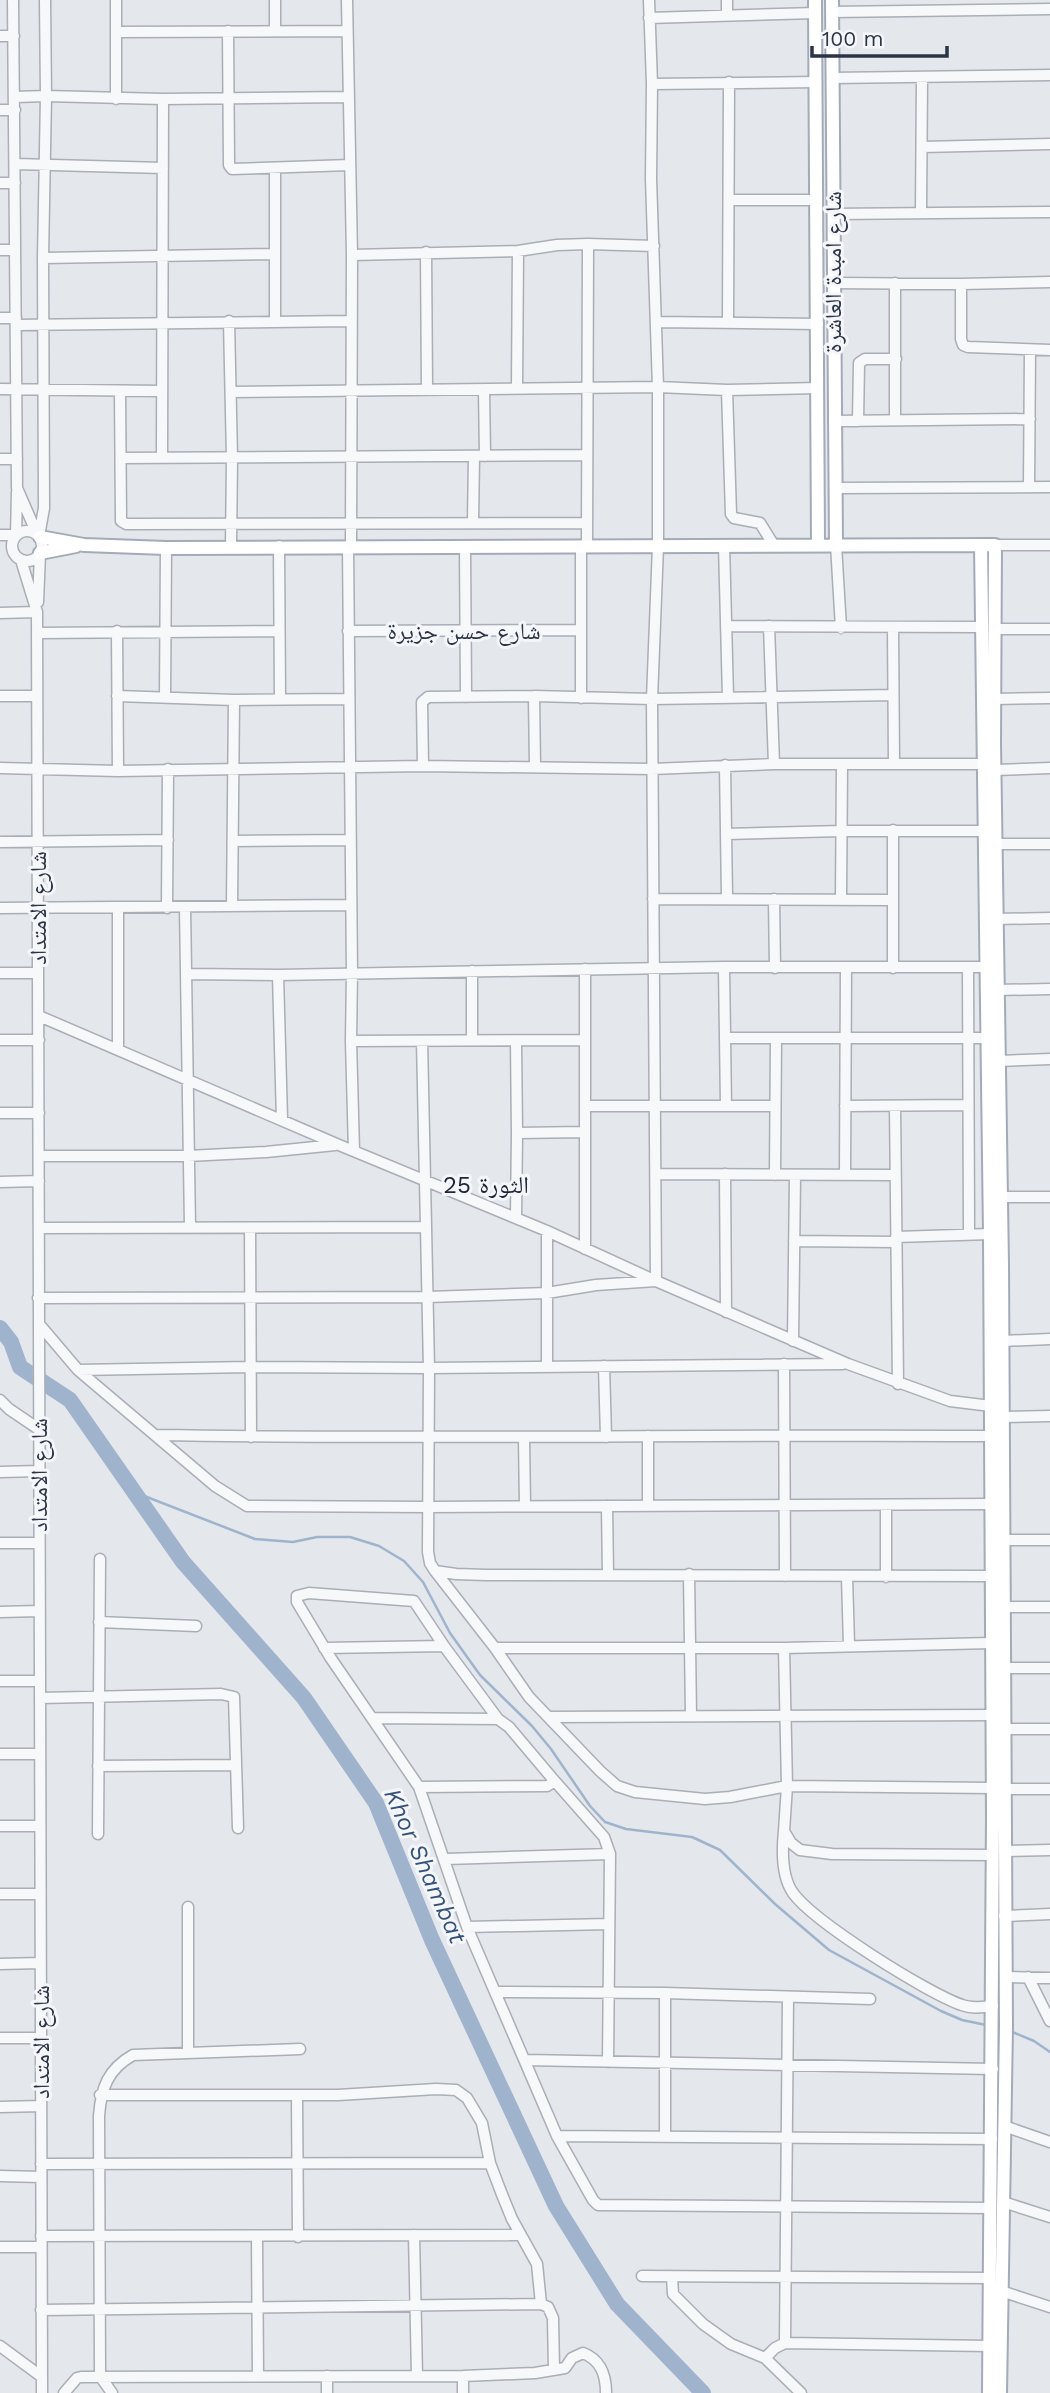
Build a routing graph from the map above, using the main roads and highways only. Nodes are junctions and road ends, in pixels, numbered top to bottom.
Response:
1 (815, 6) edge
2 (832, 6) edge
3 (818, 515) junction
4 (835, 516) junction
5 (38, 536) road end
6 (83, 545) junction
7 (818, 545) junction
8 (836, 545) junction
9 (40, 554) road end
10 (989, 628) junction
11 (989, 767) junction
12 (998, 1788) junction
13 (998, 1853) junction
14 (1000, 2024) junction
15 (999, 2040) junction
16 (989, 2393) edge
17 (1000, 2393) edge

1 - 3 main road, شارع امبدة العاشرة
2 - 4 main road, شارع امبدة العاشرة
3 - 4 main road
3 - 7 main road, شارع امبدة العاشرة
4 - 8 main road, شارع امبدة العاشرة
5 - 6 main road
6 - 7 main road
6 - 9 main road
7 - 8 main road
8 - 10 main road
10 - 11 main road
10 - 11 main road
11 - 12 main road
11 - 12 main road
12 - 13 main road
13 - 14 main road
13 - 14 main road
14 - 15 main road
15 - 16 main road
15 - 17 main road

